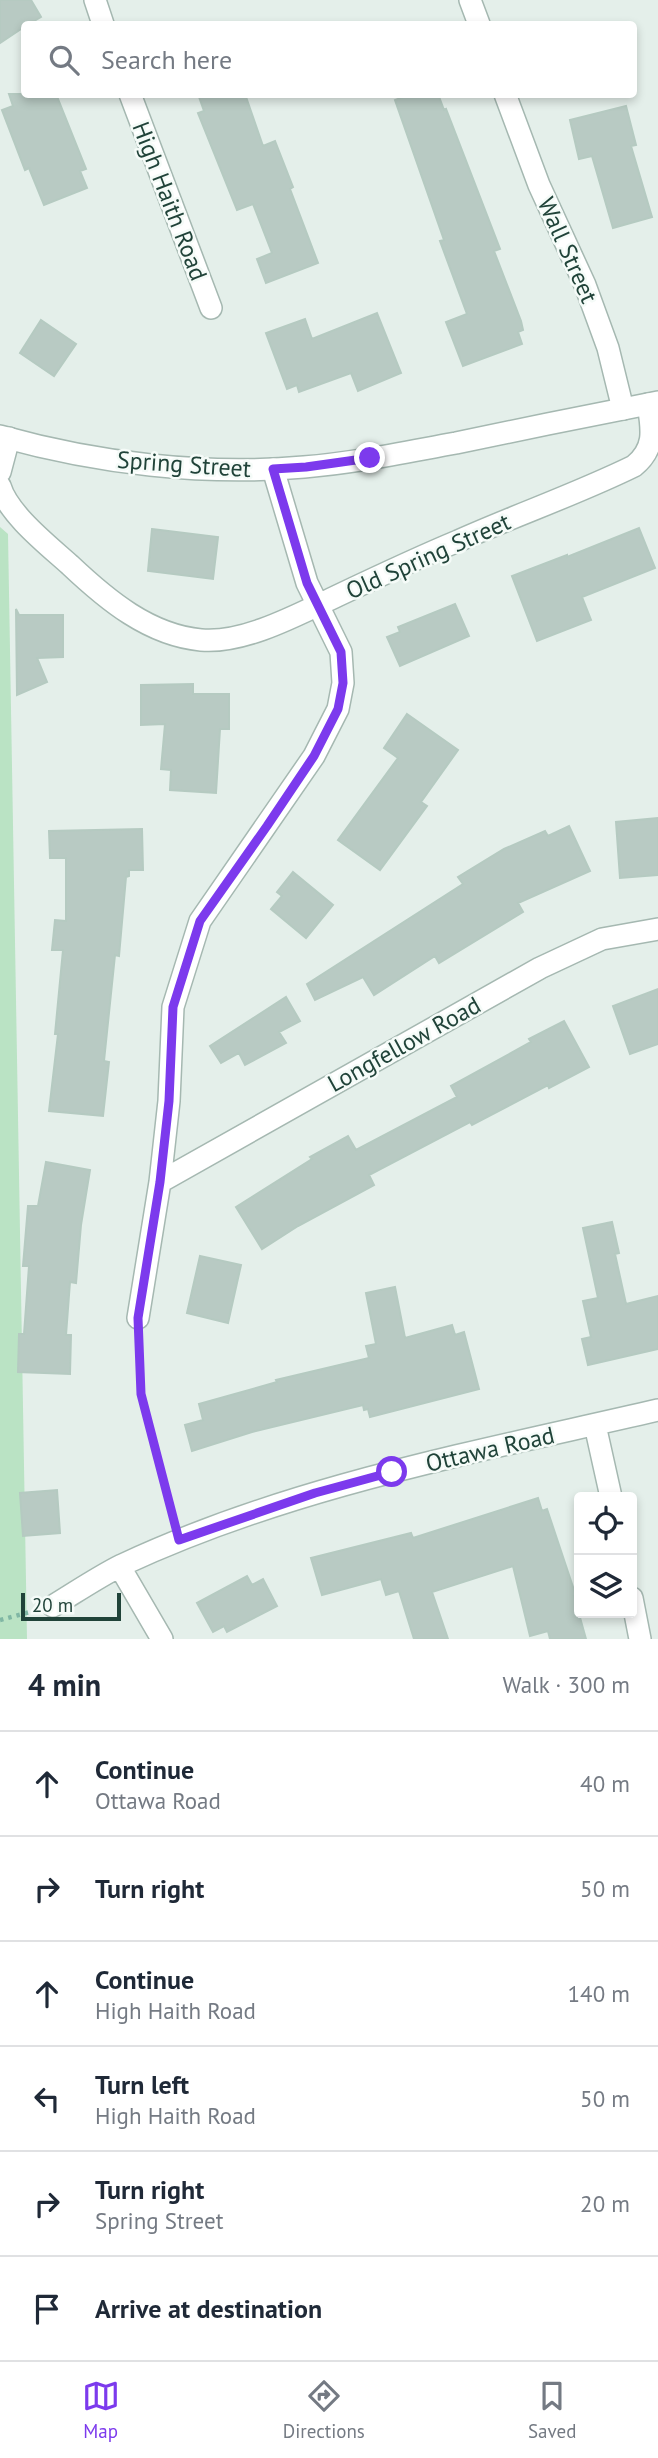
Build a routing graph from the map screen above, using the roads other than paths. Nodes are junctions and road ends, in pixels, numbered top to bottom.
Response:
1 (95, 0) edge
2 (470, 0) edge
3 (102, 21) edge
4 (478, 21) edge
5 (132, 98) edge
6 (506, 98) edge
7 (211, 308) dead end
8 (653, 403) edge
9 (623, 409) junction
10 (5, 437) edge
11 (273, 469) junction
12 (0, 472) edge
13 (0, 486) edge
14 (317, 605) junction
15 (658, 929) edge
16 (160, 1182) junction
17 (138, 1318) road end
18 (658, 1410) edge
19 (595, 1425) junction
20 (610, 1492) edge
21 (120, 1567) junction
22 (53, 1606) dead end
23 (636, 1618) edge
24 (162, 1639) edge
25 (640, 1639) edge

1 - 3 street
2 - 4 street
5 - 7 street, High Haith Road
6 - 9 street, Wall Street
8 - 9 street, Spring Street
8 - 14 street, Old Spring Street
9 - 11 street, Spring Street
10 - 11 street, Spring Street
10 - 12 street
11 - 14 street
13 - 14 street, Old Spring Street
14 - 16 street
15 - 16 street, Longfellow Road
16 - 17 street
18 - 19 street, Ottawa Road
19 - 20 street
19 - 21 street, Ottawa Road
21 - 22 street, Ottawa Road
21 - 24 street
23 - 25 street

